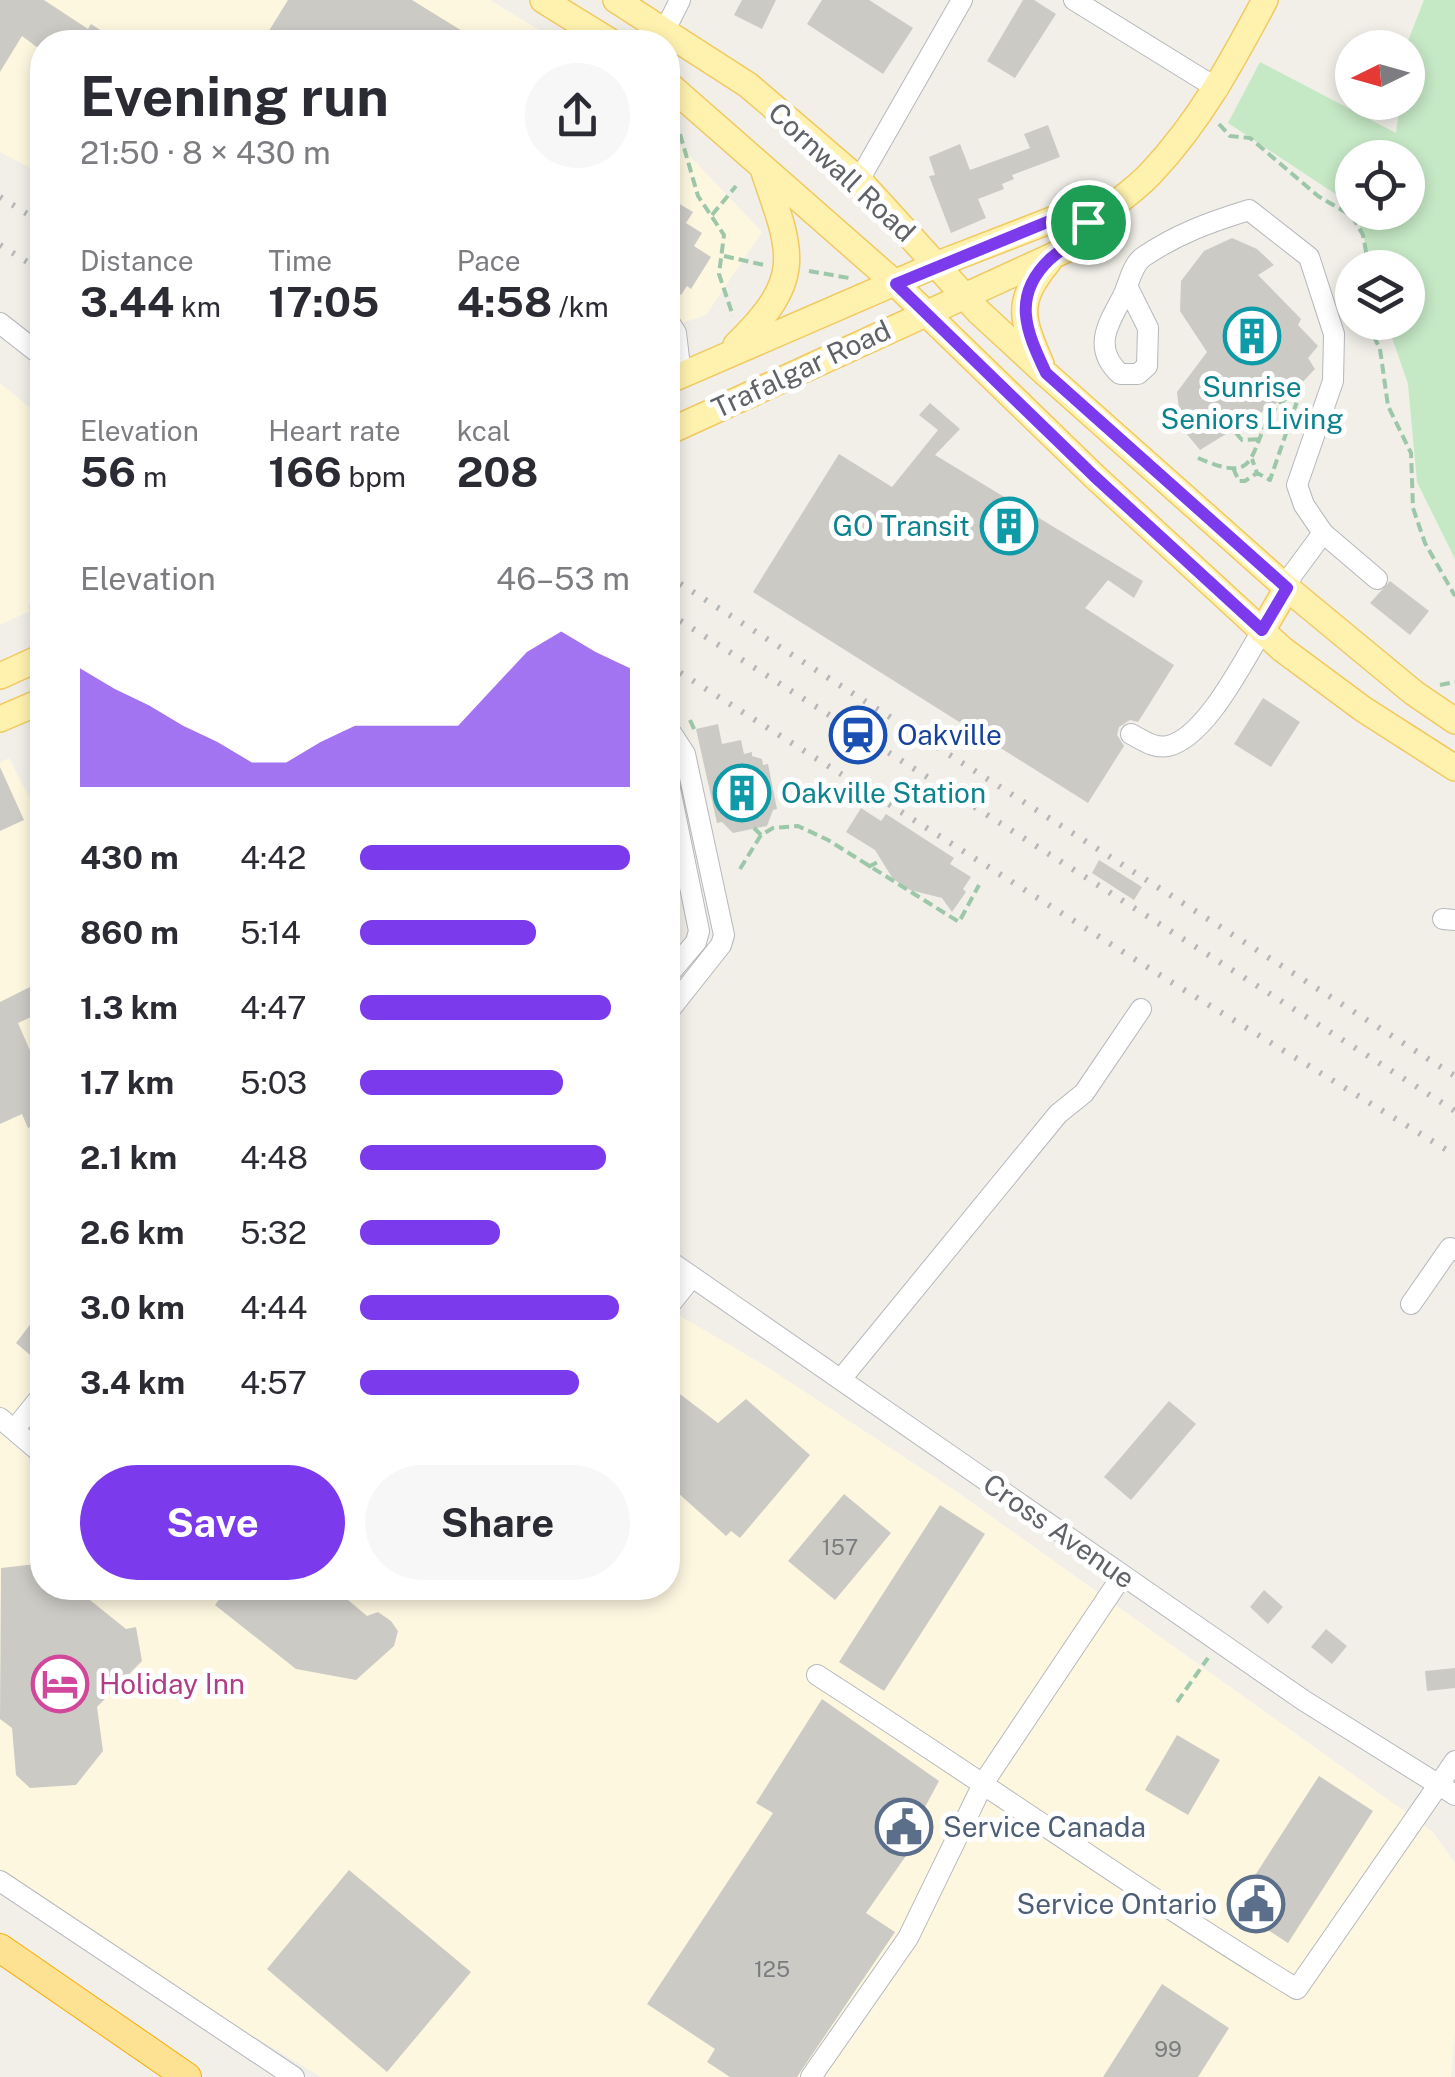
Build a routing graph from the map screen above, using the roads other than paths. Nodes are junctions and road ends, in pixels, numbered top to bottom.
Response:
1 (543, 0) edge
2 (616, 0) edge
3 (680, 0) edge
4 (962, 0) edge
5 (1074, 0) edge
6 (1265, 0) edge
7 (592, 30) edge
8 (653, 30) edge
9 (665, 30) edge
10 (680, 47) edge
11 (1218, 89) junction
12 (680, 95) edge
13 (762, 167) junction
14 (858, 180) junction
15 (1088, 222) junction
16 (1052, 257) junction
17 (938, 264) junction
18 (896, 284) junction
19 (1127, 286) dead end
20 (965, 298) junction
21 (925, 314) junction
22 (0, 323) edge
23 (30, 347) edge
24 (724, 356) junction
25 (1046, 373) junction
26 (680, 375) edge
27 (680, 426) edge
28 (1323, 534) junction
29 (1377, 579) dead end
30 (1287, 588) junction
31 (1262, 630) junction
32 (30, 662) edge
33 (0, 676) edge
34 (30, 706) edge
35 (0, 719) edge
36 (1455, 720) edge
37 (1131, 734) dead end
38 (680, 748) edge
39 (1455, 768) edge
40 (680, 848) edge
41 (707, 849) junction
42 (680, 862) edge
43 (680, 961) edge
44 (680, 997) edge
45 (1142, 1009) dead end
46 (1455, 1250) edge
47 (680, 1268) edge
48 (692, 1277) junction
49 (680, 1292) edge
50 (1410, 1304) dead end
51 (841, 1379) junction
52 (30, 1405) edge
53 (7, 1424) edge
54 (30, 1444) edge
55 (1122, 1576) junction
56 (817, 1676) dead end
57 (1455, 1761) edge
58 (984, 1782) junction
59 (1447, 1790) edge
60 (0, 1881) edge
61 (0, 1948) edge
62 (186, 2077) edge
63 (294, 2077) edge
64 (811, 2077) edge

1 - 7 main road
2 - 8 main road, Cornwall Road
3 - 9 street
4 - 14 street
5 - 11 street
6 - 11 main road, Trafalgar Road
10 - 14 main road, Cornwall Road
11 - 15 main road, Trafalgar Road
12 - 13 main road, Cornwall Road
13 - 18 main road, Cornwall Road
13 - 24 main road
14 - 17 main road, Cornwall Road
15 - 16 main road, Trafalgar Road
15 - 17 main road, Trafalgar Road
16 - 20 main road, Trafalgar Road
16 - 25 main road
17 - 18 main road, Trafalgar Road
17 - 20 main road, Cornwall Road
18 - 21 main road, Cornwall Road
18 - 24 main road, Trafalgar Road
19 - 28 street
20 - 21 main road, Trafalgar Road
20 - 25 main road, Cornwall Road
21 - 27 main road, Trafalgar Road
21 - 31 main road, Cornwall Road
22 - 23 street
24 - 26 main road, Trafalgar Road
25 - 30 main road, Cornwall Road
28 - 29 street
28 - 30 street
30 - 31 main road
30 - 36 main road, Cornwall Road
31 - 37 street
31 - 39 main road, Cornwall Road
32 - 33 main road
34 - 35 main road
38 - 41 street
40 - 41 street
41 - 44 street
42 - 43 street
45 - 51 street
46 - 50 street
47 - 48 street, Cross Avenue
48 - 49 street
48 - 51 street, Cross Avenue
51 - 55 street, Cross Avenue
52 - 53 street
53 - 54 street
55 - 58 street
55 - 59 street, Cross Avenue
56 - 58 street
57 - 59 street
58 - 59 street
58 - 64 street
60 - 63 street
61 - 62 highway

